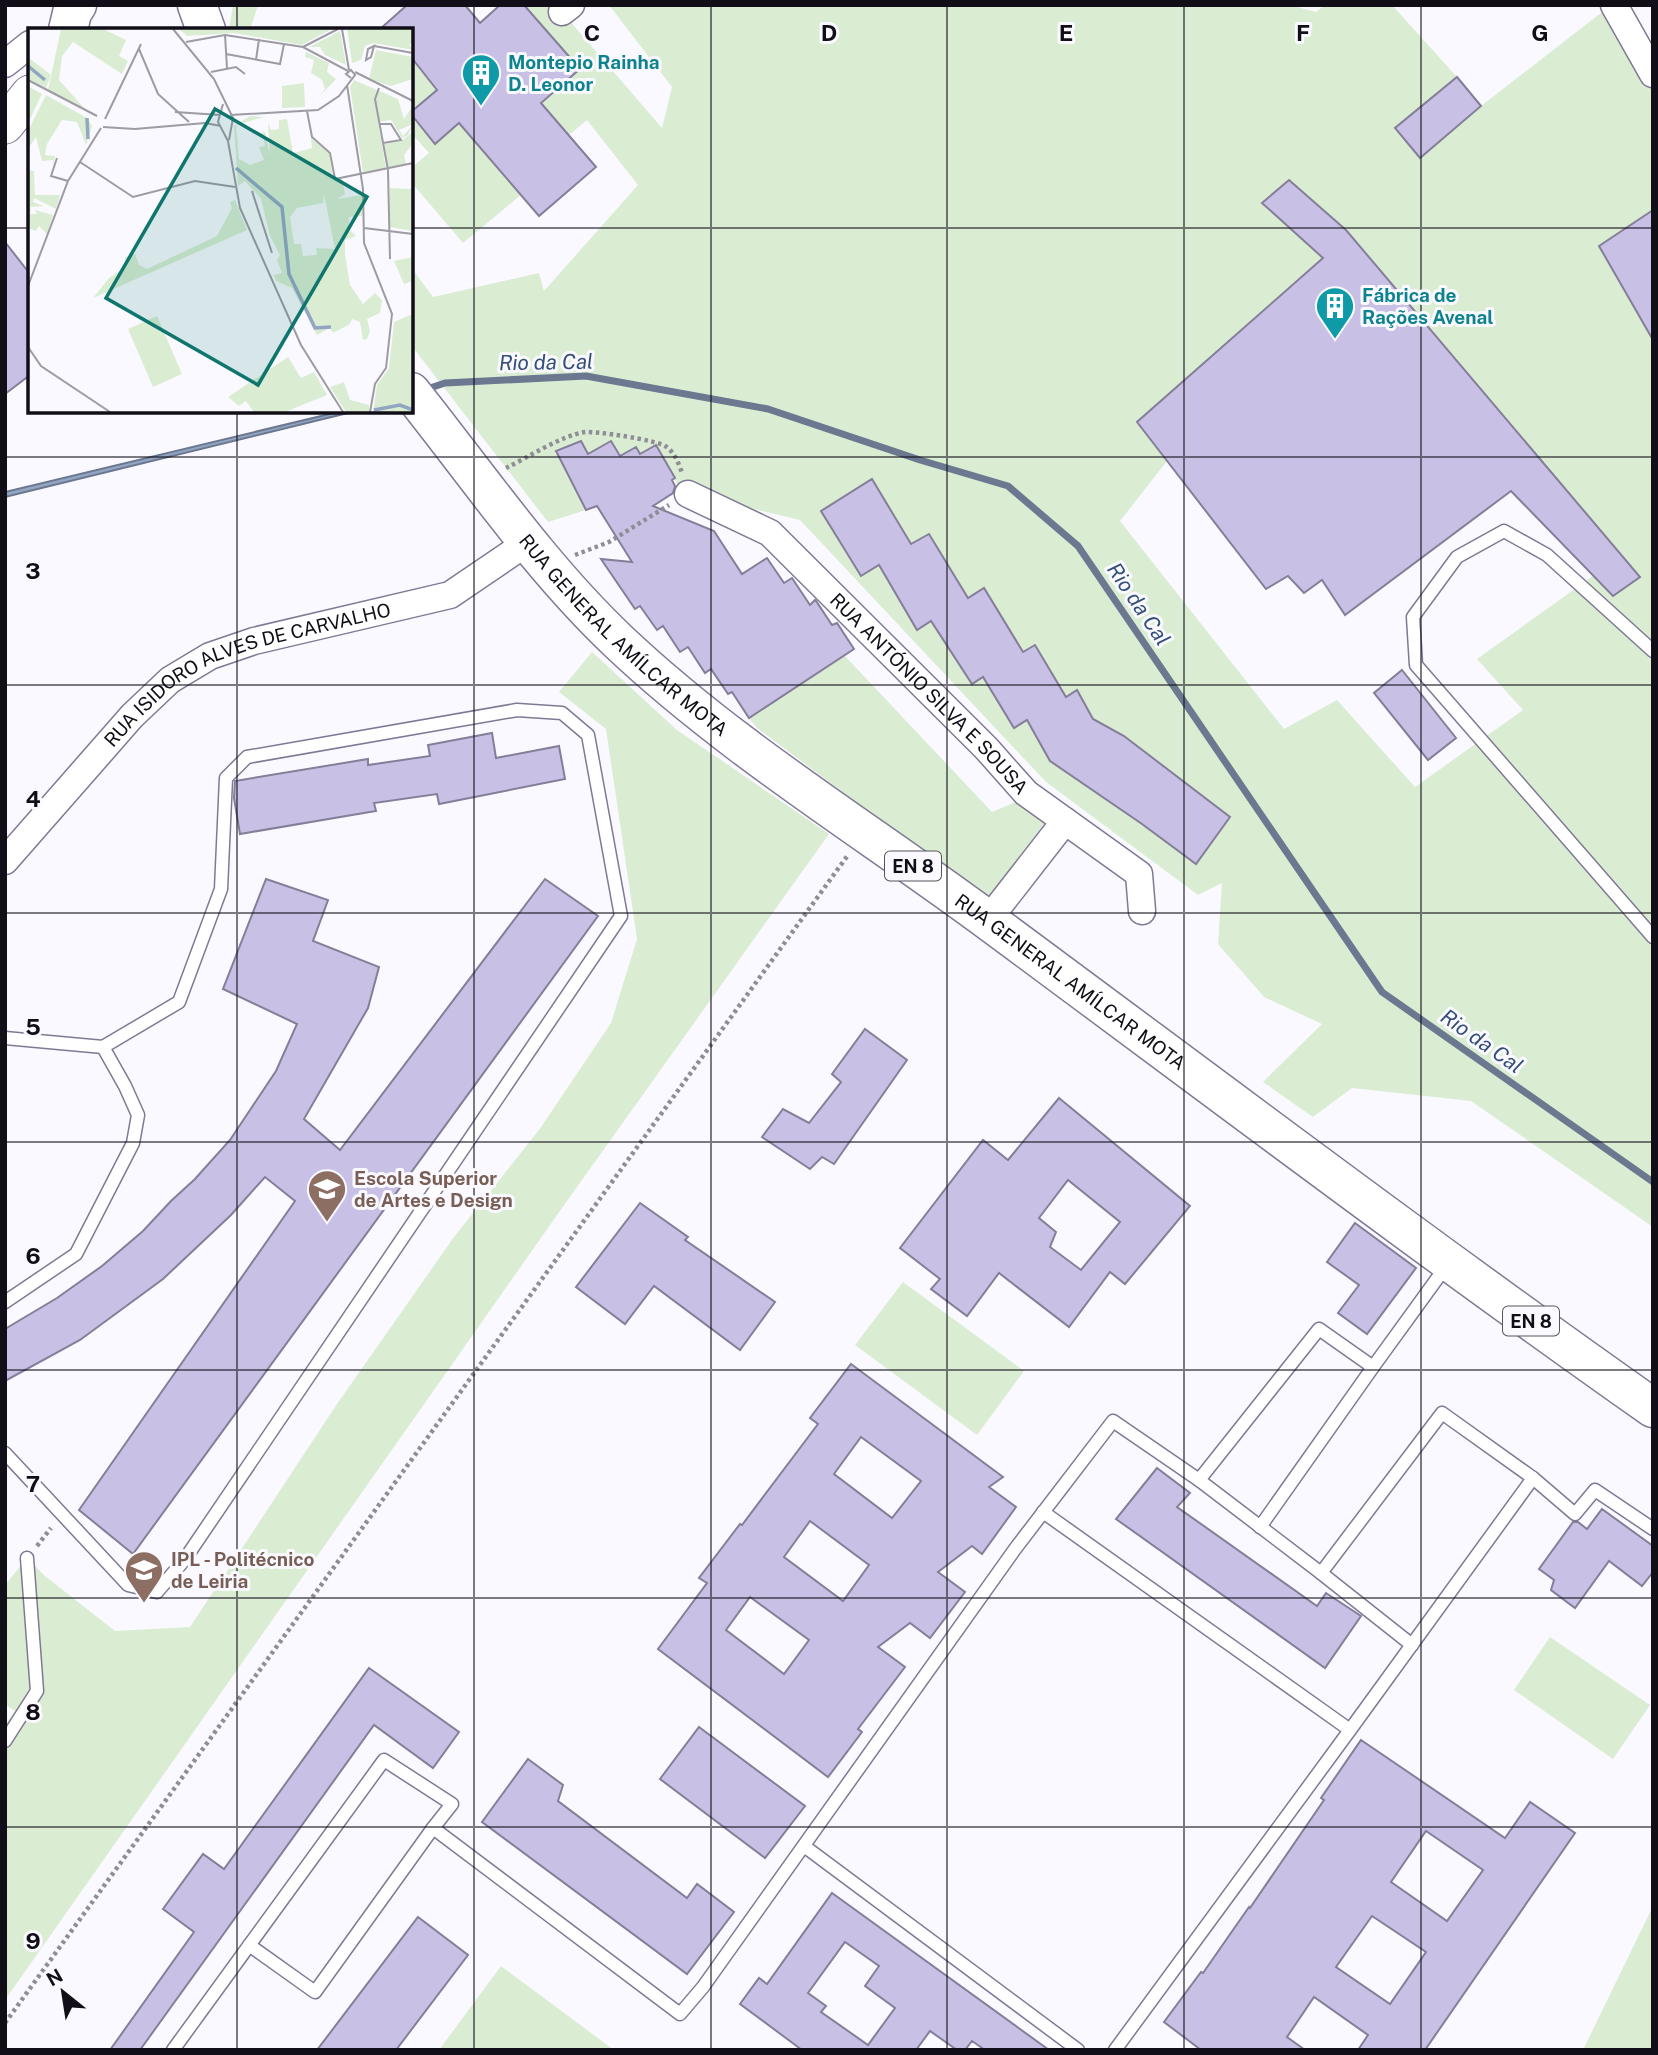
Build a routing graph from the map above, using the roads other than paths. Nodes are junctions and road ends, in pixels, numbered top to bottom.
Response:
1 (197, 5) edge
2 (219, 5) edge
3 (1614, 5) edge
4 (205, 28) edge
5 (207, 28) edge
6 (28, 46) edge
7 (5, 64) edge
8 (1653, 74) edge
9 (28, 96) edge
10 (5, 125) edge
11 (28, 135) edge
12 (5, 144) edge
13 (420, 403) edge
14 (688, 494) road end
15 (528, 542) junction
16 (1653, 652) edge
17 (1065, 821) junction
18 (5, 861) edge
19 (1142, 911) dead end
20 (988, 920) junction
21 (1653, 937) edge
22 (5, 1038) edge
23 (103, 1047) junction
24 (1450, 1262) junction
25 (5, 1302) edge
26 (1373, 1367) junction
27 (1653, 1408) edge
28 (5, 1453) edge
29 (1533, 1478) junction
30 (1199, 1480) junction
31 (1043, 1512) junction
32 (1260, 1527) junction
33 (1653, 1529) edge
34 (27, 1558) dead end
35 (1321, 1573) junction
36 (1412, 1645) junction
37 (1350, 1730) junction
38 (5, 1741) edge
39 (433, 1828) junction
40 (804, 1846) junction
41 (249, 1945) junction
42 (173, 2050) edge
43 (1078, 2050) edge
44 (1115, 2050) edge

1 - 4 main road
2 - 5 main road
3 - 8 street
6 - 7 street
9 - 10 main road
11 - 12 main road
13 - 15 main road, RUA GENERAL AMÍLCAR MOTA / EN 8
14 - 17 street, RUA ANTÓNIO SILVA E SOUSA
15 - 18 street, RUA ISIDORO ALVES DE CARVALHO
15 - 20 main road, RUA GENERAL AMÍLCAR MOTA / EN 8
16 - 21 lane
17 - 19 street, RUA ANTÓNIO SILVA E SOUSA
17 - 20 street
20 - 24 main road, RUA GENERAL AMÍLCAR MOTA / EN 8
22 - 23 lane
23 - 25 lane
23 - 28 lane
24 - 26 lane
24 - 27 main road, RUA GENERAL AMÍLCAR MOTA / EN 8
26 - 30 lane
26 - 32 lane
29 - 33 lane
29 - 35 lane
29 - 36 lane
30 - 31 lane
30 - 32 lane
31 - 37 lane
31 - 40 lane
32 - 35 lane
34 - 38 lane
35 - 36 lane
36 - 37 lane
37 - 44 lane
39 - 40 lane
39 - 41 lane
39 - 41 lane
40 - 43 lane
41 - 42 lane

